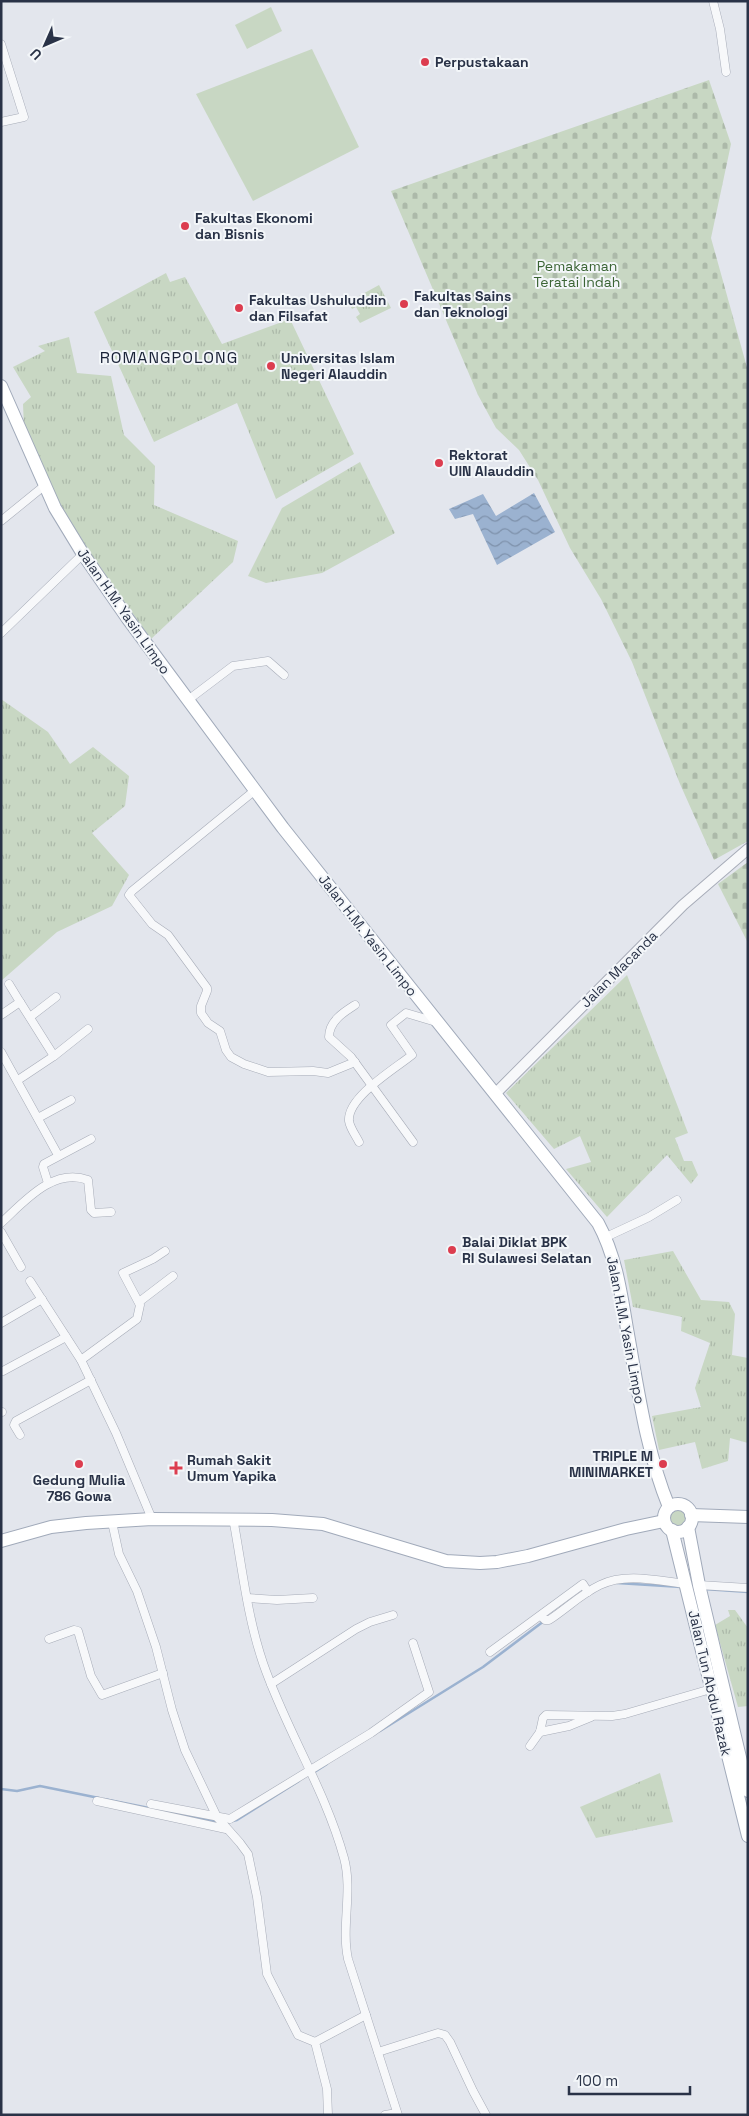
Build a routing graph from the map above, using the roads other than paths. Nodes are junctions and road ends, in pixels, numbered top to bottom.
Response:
1 (713, 1) edge
2 (1, 44) edge
3 (726, 72) dead end
4 (1, 122) edge
5 (1, 386) edge
6 (44, 486) junction
7 (1, 521) edge
8 (83, 554) junction
9 (1, 633) edge
10 (284, 675) dead end
11 (188, 700) junction
12 (254, 791) junction
13 (748, 849) edge
14 (9, 984) dead end
15 (56, 997) dead end
16 (20, 1002) junction
17 (355, 1005) dead end
18 (1, 1015) edge
19 (30, 1017) junction
20 (437, 1023) junction
21 (88, 1029) dead end
22 (1, 1052) edge
23 (54, 1056) junction
24 (355, 1062) junction
25 (18, 1080) junction
26 (372, 1085) junction
27 (495, 1094) junction
28 (71, 1100) dead end
29 (38, 1118) junction
30 (91, 1139) dead end
31 (359, 1142) dead end
32 (413, 1142) dead end
33 (58, 1155) junction
34 (48, 1183) junction
35 (677, 1200) dead end
36 (111, 1212) dead end
37 (1, 1223) edge
38 (1, 1232) edge
39 (606, 1237) junction
40 (165, 1251) dead end
41 (21, 1267) dead end
42 (173, 1276) dead end
43 (30, 1281) dead end
44 (42, 1300) junction
45 (139, 1302) junction
46 (1, 1322) edge
47 (66, 1337) junction
48 (81, 1360) junction
49 (3, 1371) dead end
50 (91, 1380) junction
51 (20, 1435) dead end
52 (669, 1507) junction
53 (748, 1517) edge
54 (232, 1518) junction
55 (152, 1519) junction
56 (689, 1521) junction
57 (112, 1522) junction
58 (668, 1526) junction
59 (1, 1541) edge
60 (693, 1585) junction
61 (748, 1588) edge
62 (247, 1598) junction
63 (313, 1598) dead end
64 (393, 1615) dead end
65 (49, 1639) dead end
66 (413, 1643) dead end
67 (490, 1652) dead end
68 (163, 1672) junction
69 (271, 1684) junction
70 (716, 1694) junction
71 (592, 1716) junction
72 (540, 1732) junction
73 (530, 1746) dead end
74 (311, 1773) junction
75 (748, 1790) edge
76 (97, 1801) dead end
77 (152, 1804) dead end
78 (222, 1823) junction
79 (748, 1836) edge
80 (366, 2015) junction
81 (315, 2042) junction
82 (378, 2052) junction
83 (398, 2114) edge
84 (328, 2115) edge
85 (385, 2115) edge
86 (486, 2115) edge

1 - 3 street
2 - 4 street
5 - 6 main road, Jalan H.M. Yasin Limpo
6 - 7 street
6 - 8 main road, Jalan H.M. Yasin Limpo
8 - 9 street
8 - 11 main road, Jalan H.M. Yasin Limpo
10 - 11 street
11 - 12 main road, Jalan H.M. Yasin Limpo
12 - 20 main road, Jalan H.M. Yasin Limpo
12 - 24 street
13 - 27 street, Jalan Macanda
14 - 16 street
15 - 19 street
16 - 18 street
16 - 19 street
17 - 24 street
19 - 23 street
20 - 26 street
20 - 27 main road, Jalan H.M. Yasin Limpo
21 - 23 street
22 - 25 street
23 - 25 street
24 - 26 street
25 - 29 street
26 - 31 street
26 - 32 street
27 - 39 main road, Jalan H.M. Yasin Limpo
28 - 29 street
29 - 33 street
30 - 33 street
33 - 34 street
34 - 36 street
34 - 37 street
35 - 39 street
38 - 41 street
39 - 52 main road, Jalan H.M. Yasin Limpo
40 - 45 street
42 - 45 street
43 - 44 street
44 - 46 street
44 - 47 street
45 - 48 street
47 - 48 street
47 - 49 street
48 - 50 street
50 - 51 street
50 - 55 street
52 - 56 main road
52 - 58 main road
53 - 56 main road
54 - 55 main road
54 - 58 main road
54 - 62 street
55 - 57 main road
56 - 58 main road
56 - 60 main road, Jalan Tun Abdul Razak
57 - 59 main road
57 - 68 street
58 - 60 main road, Jalan Tun Abdul Razak
60 - 61 street
60 - 67 street
60 - 70 main road, Jalan Tun Abdul Razak
62 - 63 street
62 - 69 street
64 - 69 street
65 - 68 street
66 - 74 street
68 - 78 street
69 - 74 street
70 - 71 street
70 - 75 main road, Jalan Tun Abdul Razak
70 - 79 main road, Jalan Tun Abdul Razak
71 - 72 street
71 - 72 street
72 - 73 street
74 - 78 street
74 - 80 street
76 - 78 street
77 - 78 street
78 - 81 street
80 - 81 street
80 - 82 street
81 - 84 street
82 - 83 street
82 - 86 street
83 - 85 street

